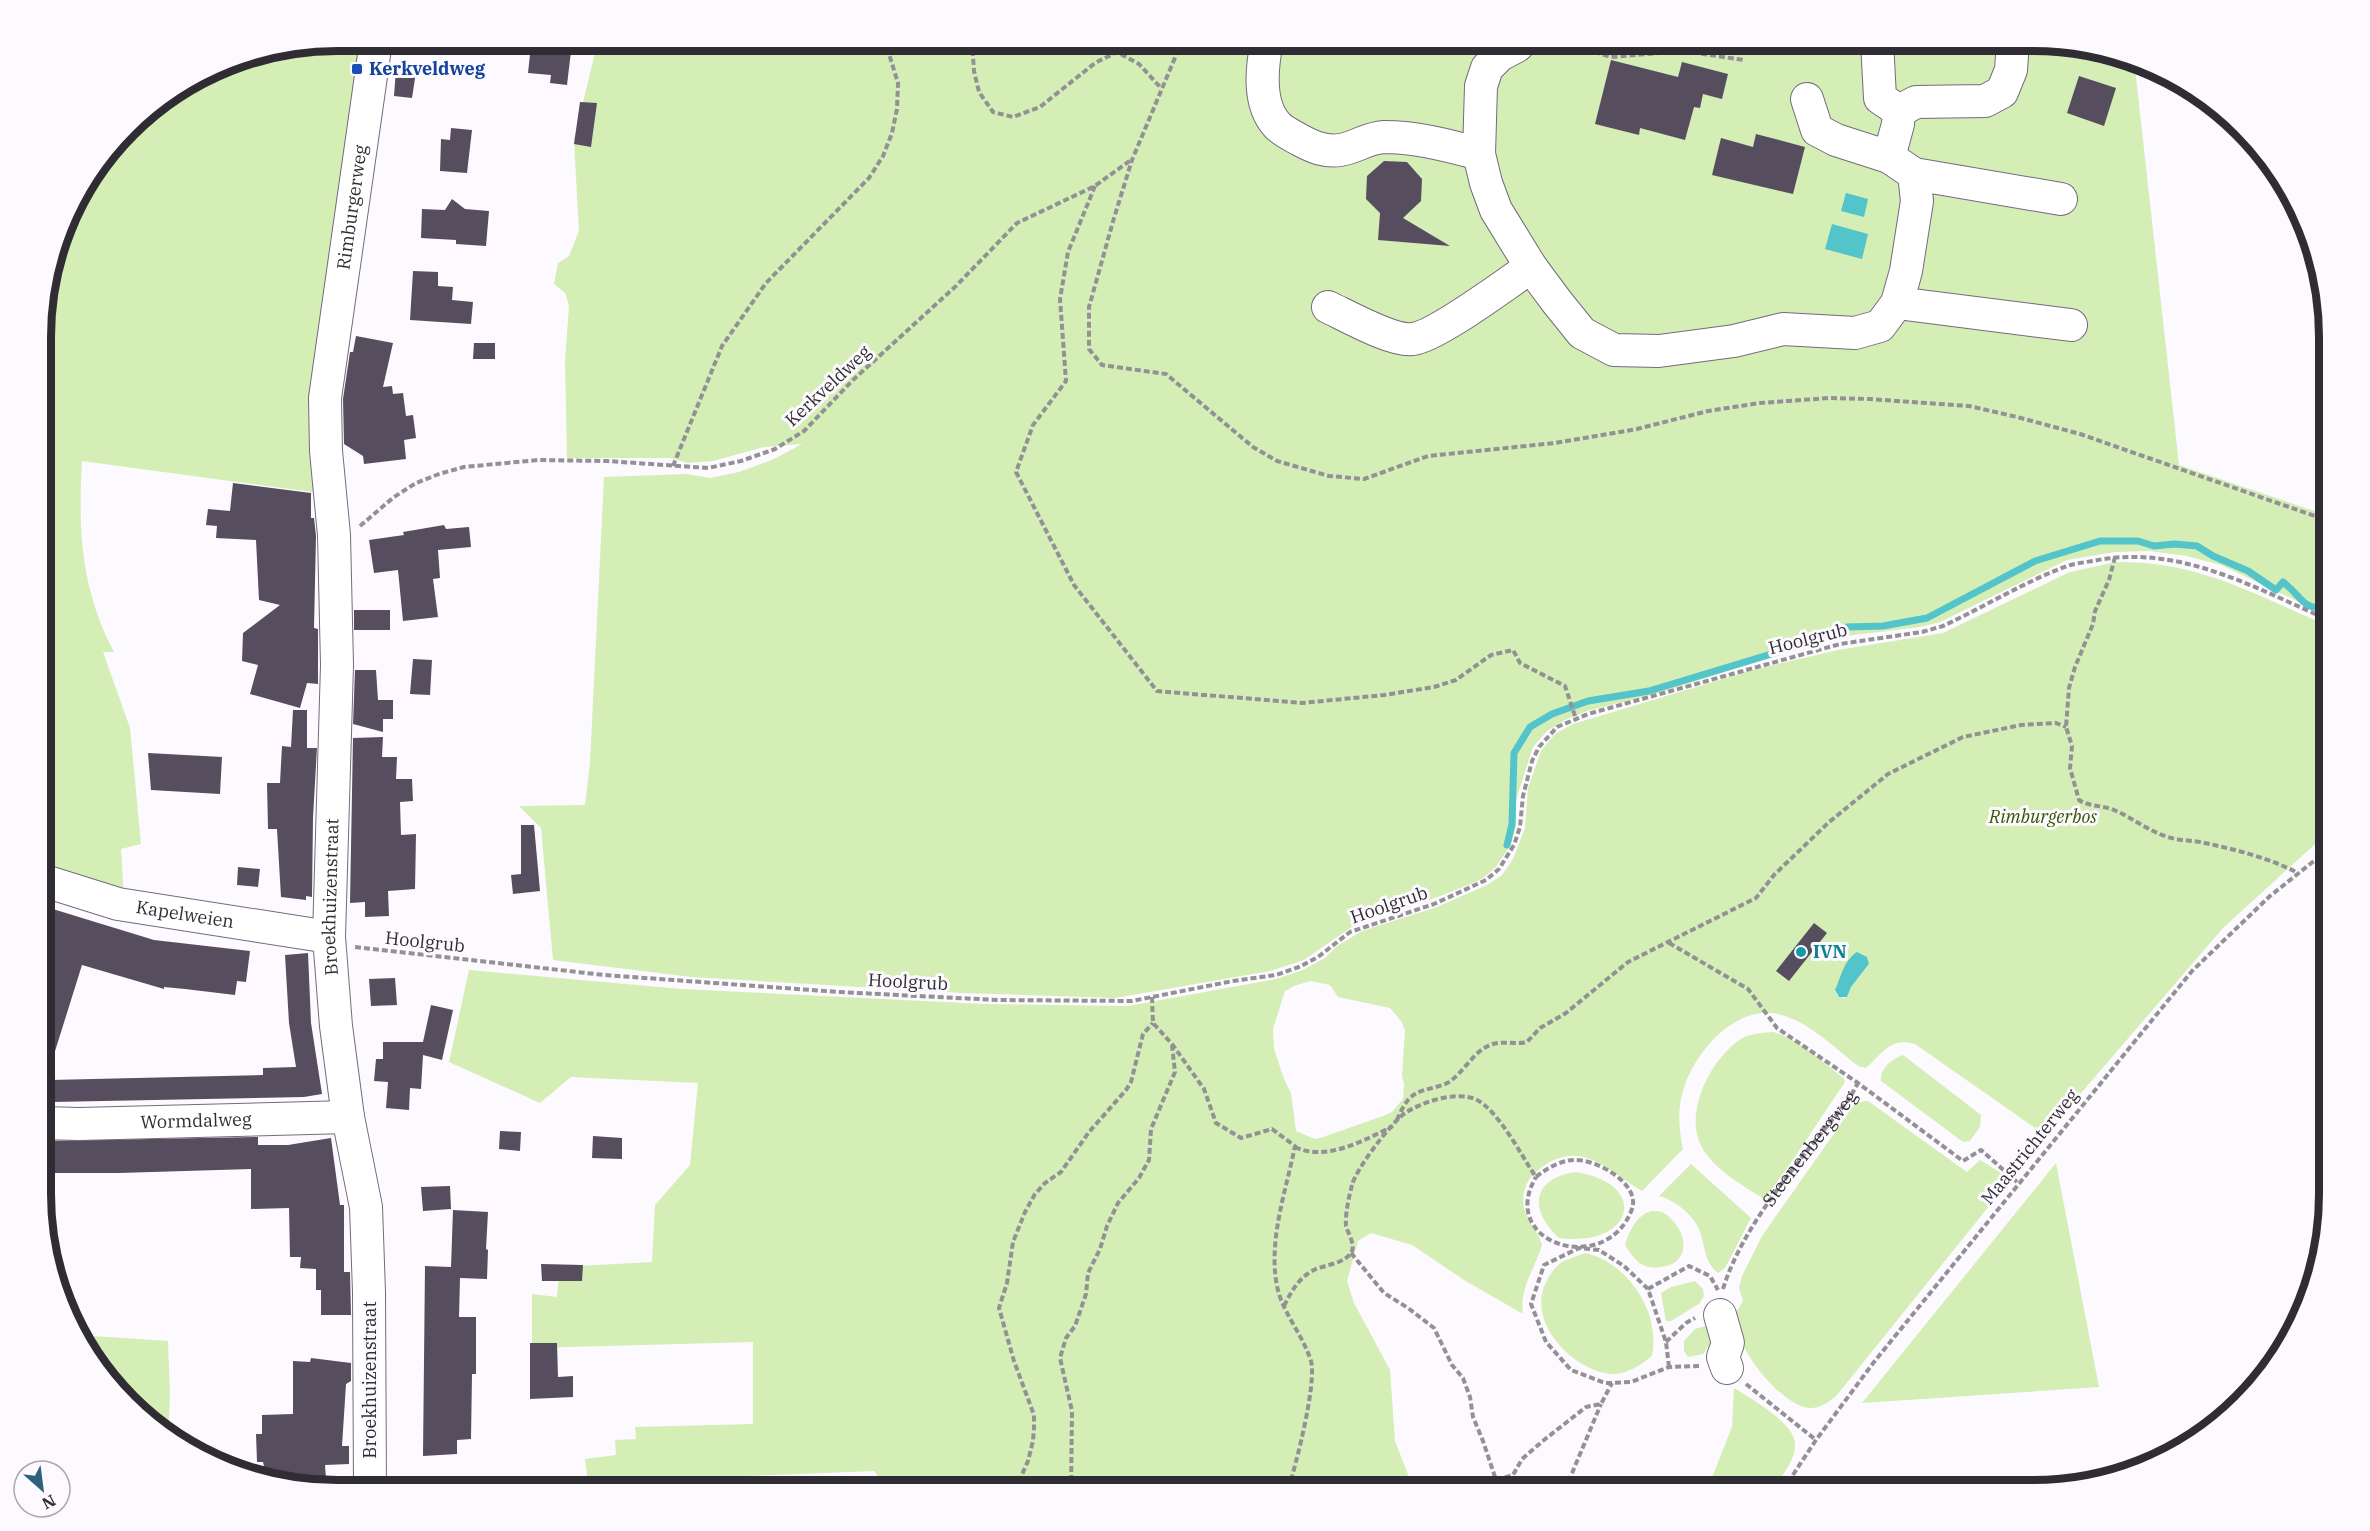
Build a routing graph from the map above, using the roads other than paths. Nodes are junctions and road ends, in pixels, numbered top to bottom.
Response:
1 (374, 51) edge
2 (1265, 51) edge
3 (1508, 51) edge
4 (1878, 51) edge
5 (2012, 51) edge
6 (1807, 99) dead end
7 (1899, 111) junction
8 (1479, 154) junction
9 (1901, 166) junction
10 (2061, 198) dead end
11 (1531, 267) junction
12 (1897, 303) junction
13 (1328, 307) dead end
14 (2071, 325) dead end
15 (327, 374) joint
16 (51, 883) edge
17 (329, 937) junction
18 (348, 1117) junction
19 (51, 1123) edge
20 (1721, 1306) road end
21 (1727, 1368) road end
22 (370, 1480) edge

1 - 15 street, Rimburgerweg
2 - 8 street
3 - 8 street
4 - 7 street
5 - 7 street
6 - 9 street
7 - 9 street
8 - 11 street
9 - 10 street
9 - 12 street
11 - 12 street
11 - 13 street
12 - 14 street
15 - 17 street, Broekhuizenstraat
16 - 17 street, Kapelweien
17 - 18 street, Broekhuizenstraat
18 - 19 street, Wormdalweg
18 - 22 street, Broekhuizenstraat
20 - 21 street

